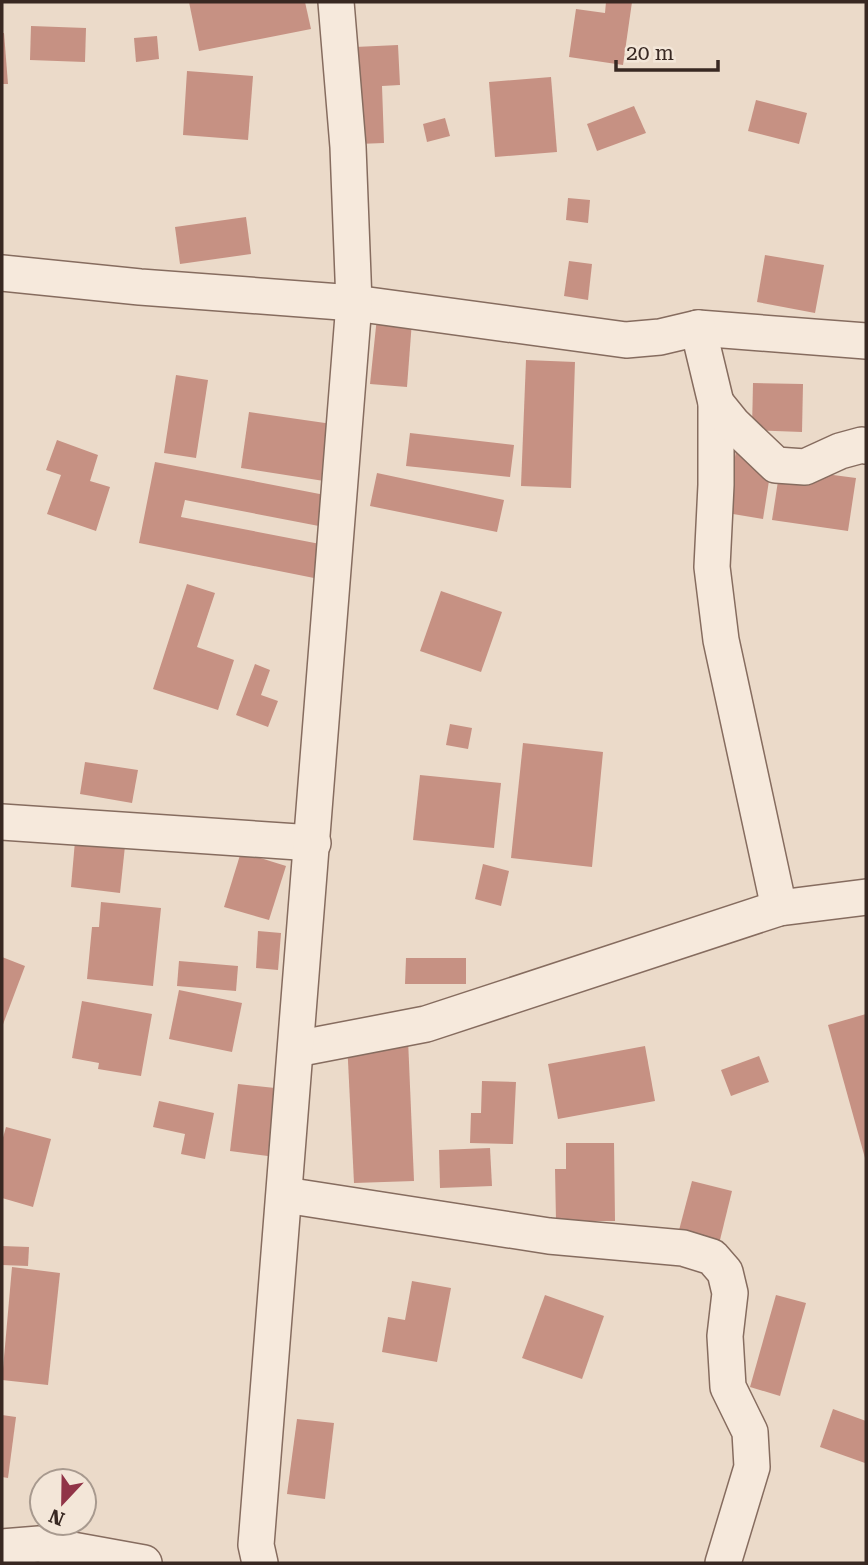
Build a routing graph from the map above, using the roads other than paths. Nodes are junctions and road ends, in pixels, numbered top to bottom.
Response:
1 (336, 2) edge
2 (2, 273) edge
3 (354, 303) junction
4 (698, 328) junction
5 (866, 341) edge
6 (716, 403) junction
7 (866, 446) edge
8 (2, 822) edge
9 (313, 843) junction
10 (866, 897) edge
11 (779, 908) junction
12 (296, 1049) junction
13 (285, 1195) junction
14 (2, 1547) edge
15 (144, 1563) edge
16 (260, 1563) edge
17 (723, 1563) edge

1 - 3 street
2 - 3 street
3 - 4 street
3 - 9 street
4 - 5 street
4 - 6 street
6 - 7 street
6 - 11 street
8 - 9 street
9 - 12 street
10 - 11 street
11 - 12 street
12 - 13 street
13 - 16 street
13 - 17 street
14 - 15 street

